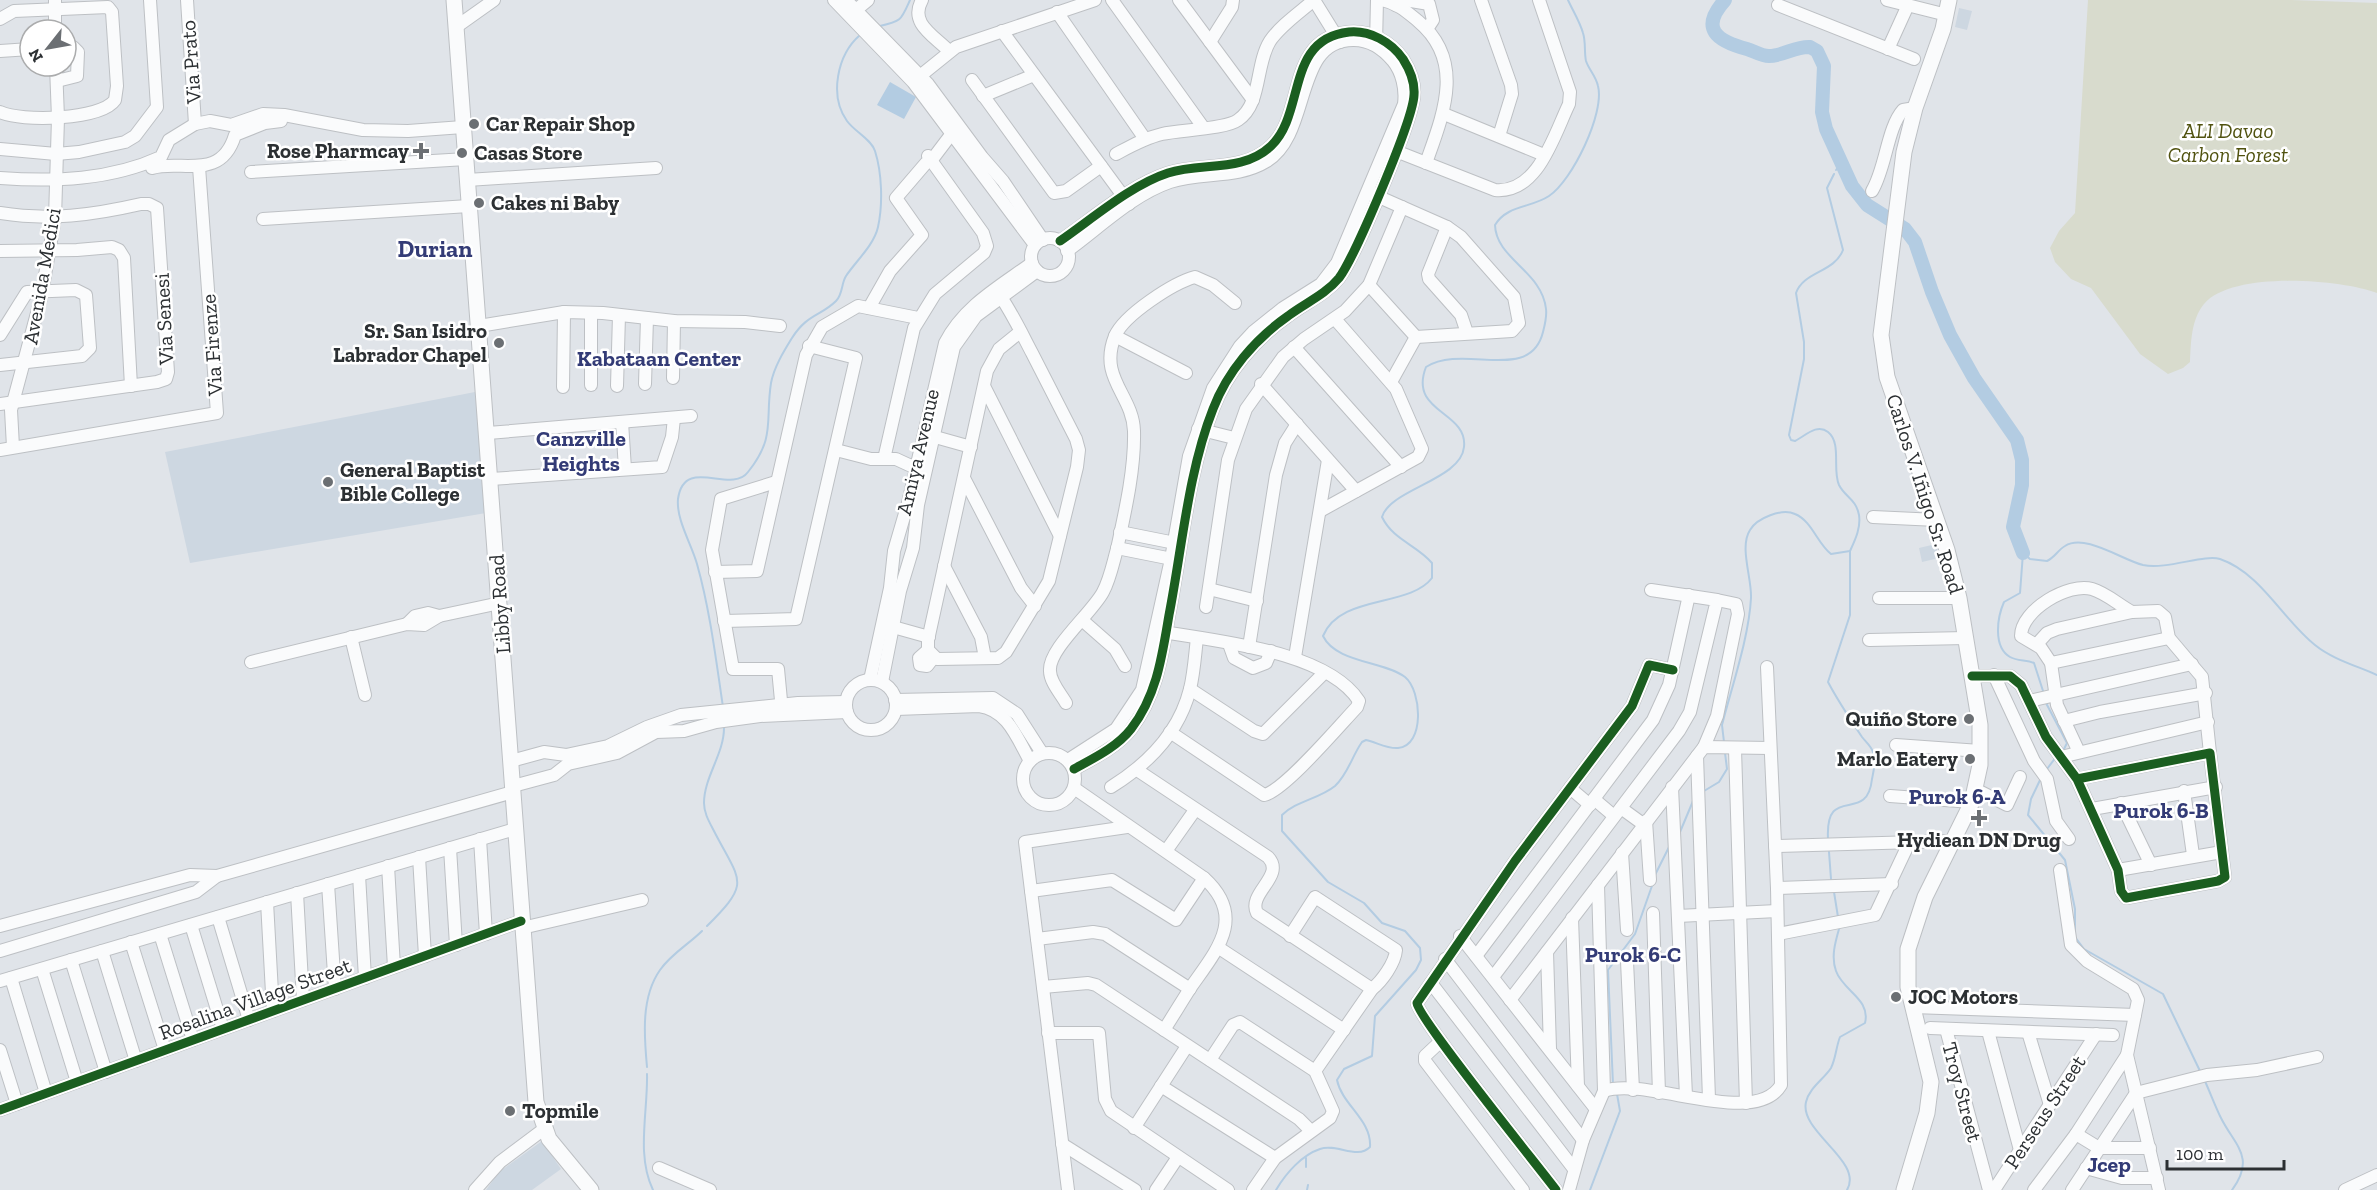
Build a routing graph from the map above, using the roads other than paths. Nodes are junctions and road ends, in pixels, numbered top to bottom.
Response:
1 (150, 0) edge
2 (187, 0) edge
3 (454, 0) edge
4 (494, 0) edge
5 (834, 0) edge
6 (846, 0) edge
7 (868, 0) edge
8 (922, 0) edge
9 (1095, 0) edge
10 (1112, 0) edge
11 (1179, 0) edge
12 (1233, 0) edge
13 (1314, 0) edge
14 (1377, 0) edge
15 (1382, 0) edge
16 (1481, 0) edge
17 (1539, 0) edge
18 (1887, 0) edge
19 (55, 5) edge
20 (1396, 5) junction
21 (1778, 5) dead end
22 (1908, 5) junction
23 (1948, 8) edge
24 (1057, 12) junction
25 (852, 14) junction
26 (0, 19) edge
27 (456, 27) junction
28 (1427, 29) junction
29 (1002, 31) junction
30 (1338, 39) junction
31 (1376, 41) junction
32 (1210, 42) junction
33 (1888, 49) junction
34 (18, 50) edge
35 (0, 51) edge
36 (949, 51) junction
37 (1914, 59) dead end
38 (1034, 75) junction
39 (57, 78) edge
40 (69, 78) edge
41 (917, 78) junction
42 (972, 80) dead end
43 (57, 81) junction
44 (983, 96) junction
45 (1253, 100) junction
46 (1915, 108) junction
47 (0, 112) edge
48 (1444, 114) junction
49 (58, 118) junction
50 (195, 124) junction
51 (1203, 127) junction
52 (956, 129) junction
53 (232, 130) junction
54 (463, 130) junction
55 (1499, 136) junction
56 (1144, 139) junction
57 (0, 149) edge
58 (1391, 149) junction
59 (56, 154) junction
60 (1116, 154) dead end
61 (1544, 155) junction
62 (466, 159) junction
63 (163, 160) junction
64 (928, 160) junction
65 (1426, 163) junction
66 (199, 166) junction
67 (1101, 166) junction
68 (656, 168) dead end
69 (251, 172) dead end
70 (0, 178) edge
71 (467, 180) junction
72 (56, 184) junction
73 (0, 185) edge
74 (1872, 191) dead end
75 (1372, 194) junction
76 (1127, 201) junction
77 (469, 206) junction
78 (1402, 207) junction
79 (0, 213) edge
80 (55, 218) junction
81 (263, 219) dead end
82 (1447, 227) junction
83 (1039, 242) junction
84 (1064, 246) junction
85 (0, 251) edge
86 (50, 252) junction
87 (1035, 267) junction
88 (1369, 285) junction
89 (43, 290) junction
90 (999, 299) junction
91 (1235, 303) dead end
92 (869, 308) junction
93 (564, 312) junction
94 (591, 313) junction
95 (619, 315) junction
96 (647, 318) junction
97 (918, 318) junction
98 (1335, 319) junction
99 (674, 321) junction
100 (479, 326) junction
101 (780, 326) dead end
102 (1018, 329) junction
103 (1467, 333) junction
104 (0, 336) edge
105 (1115, 336) junction
106 (1416, 337) junction
107 (809, 346) junction
108 (1293, 347) junction
109 (26, 361) junction
110 (0, 365) edge
111 (1186, 373) dead end
112 (673, 378) dead end
113 (1390, 382) junction
114 (645, 384) dead end
115 (1261, 384) junction
116 (591, 385) dead end
117 (131, 386) junction
118 (617, 386) dead end
119 (984, 386) junction
120 (563, 387) dead end
121 (13, 402) junction
122 (0, 404) edge
123 (978, 412) junction
124 (997, 412) junction
125 (691, 416) dead end
126 (674, 418) junction
127 (622, 422) junction
128 (1296, 424) junction
129 (1201, 430) junction
130 (488, 433) junction
131 (933, 436) junction
132 (1234, 438) junction
133 (971, 444) junction
134 (13, 447) junction
135 (0, 450) edge
136 (836, 450) junction
137 (887, 460) junction
138 (1329, 460) junction
139 (917, 467) junction
140 (1401, 467) junction
141 (625, 470) junction
142 (964, 478) junction
143 (491, 479) junction
144 (776, 482) junction
145 (1356, 491) junction
146 (976, 502) junction
147 (958, 503) junction
148 (1066, 511) junction
149 (1320, 511) junction
150 (1048, 513) junction
151 (1873, 517) dead end
152 (1937, 520) junction
153 (1120, 532) junction
154 (1060, 536) junction
155 (1178, 544) junction
156 (1117, 548) junction
157 (1175, 560) junction
158 (944, 566) junction
159 (715, 572) junction
160 (1209, 589) junction
161 (957, 590) junction
162 (1651, 590) dead end
163 (939, 593) junction
164 (1689, 595) junction
165 (1879, 598) dead end
166 (1959, 598) junction
167 (1717, 600) junction
168 (1257, 601) junction
169 (500, 603) junction
170 (1035, 606) junction
171 (1206, 607) dead end
172 (2132, 612) junction
173 (1082, 620) junction
174 (724, 621) junction
175 (891, 626) junction
176 (1161, 632) junction
177 (351, 637) junction
178 (1197, 638) junction
179 (1966, 638) junction
180 (2169, 638) junction
181 (1869, 640) dead end
182 (930, 644) junction
183 (1229, 644) junction
184 (2037, 644) junction
185 (1249, 647) junction
186 (1271, 651) junction
187 (1295, 657) junction
188 (985, 658) junction
189 (251, 662) dead end
190 (2051, 663) junction
191 (2192, 664) junction
192 (1125, 666) dead end
193 (1767, 667) dead end
194 (1673, 670) junction
195 (1324, 673) junction
196 (1994, 675) junction
197 (1972, 676) junction
198 (876, 681) junction
199 (1190, 689) junction
200 (2206, 693) junction
201 (365, 694) dead end
202 (2054, 696) junction
203 (2030, 700) junction
204 (1066, 703) dead end
205 (896, 704) junction
206 (846, 707) junction
207 (782, 709) junction
208 (2064, 721) junction
209 (2208, 722) junction
210 (1026, 726) junction
211 (1170, 732) junction
212 (1014, 733) junction
213 (1896, 745) dead end
214 (1770, 748) junction
215 (1728, 749) junction
216 (2078, 750) junction
217 (1980, 751) junction
218 (1700, 752) junction
219 (1042, 753) junction
220 (2210, 753) junction
221 (2061, 757) junction
222 (567, 759) junction
223 (511, 761) junction
224 (1030, 761) junction
225 (1071, 765) junction
226 (1137, 771) junction
227 (2020, 777) dead end
228 (2077, 779) junction
229 (1111, 787) dead end
230 (1672, 787) junction
231 (2216, 787) junction
232 (1074, 788) junction
233 (1570, 788) junction
234 (513, 789) junction
235 (2184, 791) junction
236 (1890, 796) dead end
237 (1975, 796) junction
238 (1592, 802) junction
239 (2121, 803) junction
240 (2092, 809) junction
241 (1196, 810) junction
242 (1618, 812) junction
243 (1644, 823) junction
244 (1127, 827) junction
245 (515, 828) junction
246 (480, 839) junction
247 (2068, 839) dead end
248 (1951, 841) junction
249 (1909, 843) junction
250 (1775, 846) junction
251 (450, 848) junction
252 (1166, 851) junction
253 (2222, 852) junction
254 (1622, 853) junction
255 (2193, 855) junction
256 (419, 857) junction
257 (2151, 865) junction
258 (388, 866) junction
259 (2060, 870) dead end
260 (2118, 870) junction
261 (359, 875) junction
262 (217, 876) junction
263 (1204, 878) junction
264 (1650, 880) dead end
265 (328, 884) junction
266 (1892, 884) junction
267 (1598, 885) junction
268 (1777, 888) junction
269 (1031, 891) junction
270 (297, 893) junction
271 (642, 900) dead end
272 (267, 902) junction
273 (1777, 911) junction
274 (1653, 913) dead end
275 (1741, 913) junction
276 (1704, 915) junction
277 (1678, 916) junction
278 (218, 917) junction
279 (1572, 918) junction
280 (191, 925) junction
281 (522, 925) junction
282 (0, 926) edge
283 (1627, 930) dead end
284 (160, 934) junction
285 (486, 934) junction
286 (1778, 934) junction
287 (1290, 936) junction
288 (1460, 936) junction
289 (1037, 939) junction
290 (131, 942) junction
291 (456, 945) junction
292 (1219, 948) junction
293 (0, 951) edge
294 (102, 951) junction
295 (1547, 952) junction
296 (425, 956) junction
297 (1476, 956) junction
298 (1445, 959) junction
299 (71, 960) junction
300 (1627, 962) dead end
301 (394, 967) junction
302 (42, 969) junction
303 (1492, 977) junction
304 (365, 978) junction
305 (5, 980) edge
306 (1431, 983) junction
307 (1043, 987) junction
308 (335, 989) junction
309 (1190, 989) junction
310 (1372, 989) junction
311 (303, 1000) junction
312 (1510, 1000) junction
313 (1913, 1007) junction
314 (273, 1011) junction
315 (2135, 1015) junction
316 (249, 1020) junction
317 (1930, 1028) dead end
318 (223, 1029) junction
319 (1946, 1029) junction
320 (1164, 1030) junction
321 (1344, 1030) junction
322 (1989, 1031) junction
323 (2028, 1032) junction
324 (1048, 1033) junction
325 (2096, 1034) junction
326 (2113, 1035) dead end
327 (193, 1040) junction
328 (1441, 1041) junction
329 (1187, 1046) junction
330 (1550, 1049) junction
331 (0, 1050) edge
332 (165, 1050) junction
333 (2127, 1055) junction
334 (2318, 1057) dead end
335 (1210, 1060) junction
336 (136, 1061) junction
337 (1315, 1071) junction
338 (106, 1072) junction
339 (77, 1082) junction
340 (1161, 1086) junction
341 (1578, 1086) junction
342 (1617, 1090) junction
343 (46, 1093) junction
344 (1659, 1093) junction
345 (2136, 1093) junction
346 (1686, 1096) junction
347 (1709, 1099) junction
348 (1746, 1103) junction
349 (17, 1104) junction
350 (2050, 1105) junction
351 (1595, 1108) junction
352 (0, 1110) edge
353 (1134, 1128) junction
354 (544, 1129) junction
355 (1311, 1131) junction
356 (2076, 1134) junction
357 (1583, 1140) junction
358 (1062, 1144) junction
359 (2099, 1148) junction
360 (2150, 1148) junction
361 (2020, 1150) junction
362 (1178, 1157) junction
363 (1275, 1158) junction
364 (659, 1168) dead end
365 (2086, 1168) junction
366 (1574, 1169) junction
367 (2377, 1175) edge
368 (2158, 1184) edge
369 (1215, 1186) edge
370 (475, 1190) edge
371 (591, 1190) edge
372 (710, 1190) edge
373 (1068, 1190) edge
374 (1135, 1190) edge
375 (1156, 1190) edge
376 (1228, 1190) edge
377 (1253, 1190) edge
378 (1523, 1190) edge
379 (1556, 1190) edge
380 (1569, 1190) edge
381 (1904, 1190) edge
382 (1989, 1190) edge
383 (1994, 1190) edge
384 (2034, 1190) edge
385 (2072, 1190) edge
386 (2345, 1190) edge

1 - 59 street
2 - 50 street, Via Prato
3 - 27 main road, Libby Road
4 - 27 street
5 - 25 street
6 - 25 street
7 - 25 street
8 - 36 street
9 - 24 street
10 - 51 street
11 - 32 street
12 - 32 street
13 - 30 street
13 - 45 street
14 - 31 street
15 - 20 street
16 - 55 street
17 - 61 street
18 - 22 street
19 - 26 street
19 - 49 street
20 - 28 street
20 - 28 street
21 - 33 street
22 - 23 street
22 - 33 street
23 - 46 main road, Carlos V. Iñigo Sr. Road
24 - 29 street
24 - 56 street
25 - 41 street
27 - 54 main road, Libby Road
28 - 48 street
29 - 36 street
29 - 38 street
30 - 31 street
30 - 76 street
31 - 58 street
32 - 45 street
33 - 37 street
34 - 35 street
36 - 41 street
38 - 44 street
38 - 67 street
39 - 43 street, Avenida Medici
40 - 43 street
41 - 52 street
42 - 44 street
43 - 49 street, Avenida Medici
44 - 67 street
45 - 51 street
46 - 74 street
46 - 152 main road, Carlos V. Iñigo Sr. Road
47 - 49 street
48 - 55 street
48 - 65 street
49 - 59 street, Avenida Medici
50 - 53 street
50 - 63 street
51 - 56 street
52 - 64 street
52 - 83 street
53 - 54 street
53 - 66 street
54 - 62 main road, Libby Road
55 - 61 street
56 - 60 street
57 - 59 street
58 - 65 street
58 - 75 street
59 - 72 street, Avenida Medici
61 - 65 street
62 - 69 street
62 - 71 main road, Libby Road
63 - 66 street
63 - 72 street
64 - 92 street
64 - 97 street
66 - 134 street, Via Firenze
67 - 76 street
68 - 71 street
70 - 72 street
71 - 77 main road, Libby Road
72 - 73 street
72 - 80 street, Avenida Medici
75 - 78 street
75 - 129 street
76 - 84 street
77 - 81 street
77 - 100 main road, Libby Road
78 - 82 street
78 - 88 street
79 - 80 street
80 - 86 street, Avenida Medici
80 - 117 street, Via Senesi
82 - 103 street
82 - 103 street
83 - 84 street
83 - 87 street
84 - 87 street
85 - 86 street
86 - 89 street, Avenida Medici
86 - 117 street
87 - 90 street, Amiya Avenue
87 - 131 street, Amiya Avenue
88 - 98 street
88 - 106 street
89 - 104 street
89 - 109 street, Avenida Medici
89 - 109 street
90 - 102 street
90 - 131 street, Amiya Avenue
91 - 105 street
92 - 97 street
92 - 107 street
93 - 94 street
93 - 100 street
93 - 120 street
94 - 95 street
94 - 116 street
95 - 96 street
95 - 118 street
96 - 99 street
96 - 114 street
97 - 137 street
98 - 108 street
98 - 113 street
99 - 101 street
99 - 112 street
100 - 130 main road, Libby Road
102 - 119 street
102 - 148 street
103 - 106 street
105 - 111 street
105 - 153 street
106 - 113 street
107 - 136 street
107 - 144 street
108 - 115 street
108 - 140 street
109 - 110 street
109 - 121 street, Avenida Medici
113 - 140 street
115 - 128 street
115 - 132 street
117 - 121 street, Via Senesi
119 - 123 street
119 - 124 street
121 - 122 street, Via Senesi
121 - 134 street, Avenida Medici
123 - 124 street
123 - 133 street
124 - 150 street
125 - 126 street
126 - 127 street
126 - 141 street
127 - 130 street
127 - 141 street
128 - 138 street
128 - 168 street
129 - 132 street
129 - 155 street
130 - 143 main road, Libby Road
131 - 133 street
131 - 139 street, Amiya Avenue
132 - 160 street
133 - 142 street
134 - 135 street, Via Firenze
136 - 137 street
136 - 174 street
137 - 139 street
138 - 145 street
138 - 149 street
139 - 175 street, Amiya Avenue
139 - 175 street, Amiya Avenue
140 - 145 street
141 - 143 street
142 - 146 street
142 - 147 street
143 - 169 main road, Libby Road
144 - 159 street
144 - 159 street
145 - 149 street
146 - 147 street
146 - 170 street
147 - 158 street
148 - 150 street
148 - 154 street
149 - 187 street
150 - 154 street
151 - 152 street
152 - 166 main road, Carlos V. Iñigo Sr. Road
153 - 155 street
153 - 156 street
154 - 170 street
155 - 157 street
156 - 157 street
156 - 173 street
157 - 176 street
158 - 161 street
158 - 163 street
159 - 174 street
160 - 168 street
160 - 171 street
161 - 163 street
161 - 188 street
162 - 164 street
163 - 182 street
164 - 167 street
164 - 194 street
165 - 166 street
166 - 179 main road, Carlos V. Iñigo Sr. Road
167 - 218 street
167 - 242 street
168 - 185 street
169 - 177 street
169 - 223 main road, Libby Road
170 - 188 street
172 - 180 street
172 - 184 street
172 - 184 street
173 - 192 street
173 - 204 street
174 - 207 street
175 - 182 street
175 - 198 street, Amiya Avenue
176 - 178 street
176 - 225 street
177 - 189 street
177 - 201 street
178 - 183 street
178 - 199 street
179 - 181 street
179 - 197 main road, Carlos V. Iñigo Sr. Road
180 - 190 street
180 - 191 street
182 - 188 street
183 - 185 street
183 - 186 street
184 - 190 street
185 - 186 street
186 - 187 street
187 - 195 street
190 - 202 street
191 - 200 street
191 - 202 street
193 - 214 street
194 - 233 street
194 - 238 street
195 - 199 street
195 - 211 street
196 - 197 street
196 - 203 street
196 - 247 street
197 - 217 main road, Carlos V. Iñigo Sr. Road
198 - 205 street
198 - 206 street
199 - 211 street
200 - 208 street
200 - 209 street
202 - 203 street
202 - 208 street
203 - 221 street
205 - 206 street
205 - 210 street
205 - 212 street
206 - 207 street
207 - 222 street
208 - 216 street
209 - 216 street
209 - 220 street
210 - 212 street
210 - 219 street
211 - 226 street
212 - 224 street
213 - 217 street
214 - 215 street
214 - 250 street
215 - 218 street
215 - 275 street
216 - 221 street
217 - 237 main road, Carlos V. Iñigo Sr. Road
218 - 230 street
218 - 276 street
219 - 224 street
219 - 225 street
220 - 228 street
220 - 231 street
221 - 228 street
222 - 223 street
222 - 234 street
223 - 234 main road, Libby Road
224 - 232 street
225 - 232 street
226 - 229 street
226 - 241 street
227 - 237 street
228 - 240 street
230 - 243 street
230 - 277 street
231 - 235 street
231 - 253 street
232 - 244 street
233 - 238 street
233 - 288 street
234 - 245 main road, Libby Road
234 - 262 street
235 - 239 street
235 - 255 street
236 - 237 street
237 - 248 main road, Carlos V. Iñigo Sr. Road
238 - 242 street
238 - 297 street
239 - 240 street
239 - 257 street
240 - 260 street
241 - 252 street
241 - 287 street
242 - 243 street
242 - 303 street
243 - 254 street
243 - 264 street
244 - 252 street
244 - 269 street
245 - 246 street
245 - 281 main road, Libby Road
246 - 251 street
246 - 285 street
248 - 249 street
248 - 313 main road, Carlos V. Iñigo Sr. Road
249 - 250 street
249 - 266 street
250 - 268 street
251 - 256 street
251 - 291 street
252 - 263 street
253 - 255 street
253 - 260 street
254 - 267 street
254 - 283 street
255 - 257 street
256 - 258 street
256 - 296 street
257 - 260 street
258 - 261 street
258 - 301 street
259 - 315 street
261 - 265 street
261 - 304 street
262 - 282 street
262 - 293 street
263 - 269 street
263 - 292 street
265 - 270 street
265 - 308 street
266 - 268 street
266 - 286 street
267 - 279 street
267 - 342 street
268 - 273 street
269 - 289 street
270 - 272 street
270 - 311 street
271 - 281 street, Rosalina Village Street
272 - 278 street
272 - 314 street
273 - 275 street
273 - 286 street
274 - 344 street
275 - 276 street
275 - 348 street
276 - 277 street
276 - 347 street
277 - 346 street
278 - 280 street
278 - 316 street
279 - 295 street
279 - 341 street
280 - 284 street
280 - 318 street
281 - 285 street, Rosalina Village Street
281 - 354 main road, Libby Road
284 - 290 street
284 - 327 street
285 - 291 street, Rosalina Village Street
286 - 348 street
287 - 310 street
287 - 310 street
288 - 297 street
288 - 298 street
289 - 307 street
289 - 309 street
290 - 294 street
290 - 332 street
291 - 296 street, Rosalina Village Street
292 - 309 street
292 - 321 street
294 - 299 street
294 - 336 street
295 - 312 street
295 - 330 street
296 - 301 street, Rosalina Village Street
297 - 303 street
298 - 306 street
298 - 357 street
299 - 302 street
299 - 338 street
300 - 342 street
301 - 304 street, Rosalina Village Street
302 - 305 street
302 - 339 street
303 - 312 street
304 - 308 street, Rosalina Village Street
305 - 343 street
306 - 328 street
306 - 366 street
307 - 320 street
307 - 324 street
308 - 311 street, Rosalina Village Street
309 - 320 street
310 - 321 street
311 - 314 street, Rosalina Village Street
312 - 330 street
313 - 315 street
313 - 381 main road, Carlos V. Iñigo Sr. Road
314 - 316 street, Rosalina Village Street
315 - 333 street
316 - 318 street, Rosalina Village Street
317 - 319 street
318 - 327 street, Rosalina Village Street
319 - 322 street
319 - 382 street, Troy Street
320 - 329 street
321 - 337 street
322 - 323 street
322 - 361 street
323 - 325 street
323 - 350 street
324 - 353 street
324 - 358 street
325 - 326 street
325 - 350 street, Perseus Street
327 - 332 street, Rosalina Village Street
328 - 378 street
328 - 379 street
329 - 335 street
329 - 340 street
330 - 341 street
331 - 349 street
332 - 336 street, Rosalina Village Street
333 - 345 street
333 - 356 street
334 - 345 street
335 - 337 street
335 - 355 street
336 - 338 street, Rosalina Village Street
337 - 355 street
338 - 339 street, Rosalina Village Street
339 - 343 street, Rosalina Village Street
340 - 353 street
340 - 363 street
341 - 351 street
342 - 344 street
342 - 351 street
343 - 349 street, Rosalina Village Street
344 - 346 street
345 - 359 street
345 - 360 street
346 - 347 street
347 - 348 street
349 - 352 street, Rosalina Village Street
350 - 361 street, Perseus Street
351 - 357 street
353 - 362 street
354 - 370 street
354 - 371 main road, Libby Road
355 - 363 street
356 - 359 street
356 - 384 street
357 - 366 street
358 - 373 street
358 - 374 street
359 - 360 street
359 - 365 street
360 - 368 street
361 - 383 street, Perseus Street
362 - 369 street
362 - 375 street
363 - 377 street
364 - 372 street
365 - 368 street
365 - 385 street
366 - 380 street
367 - 386 street
369 - 376 street

